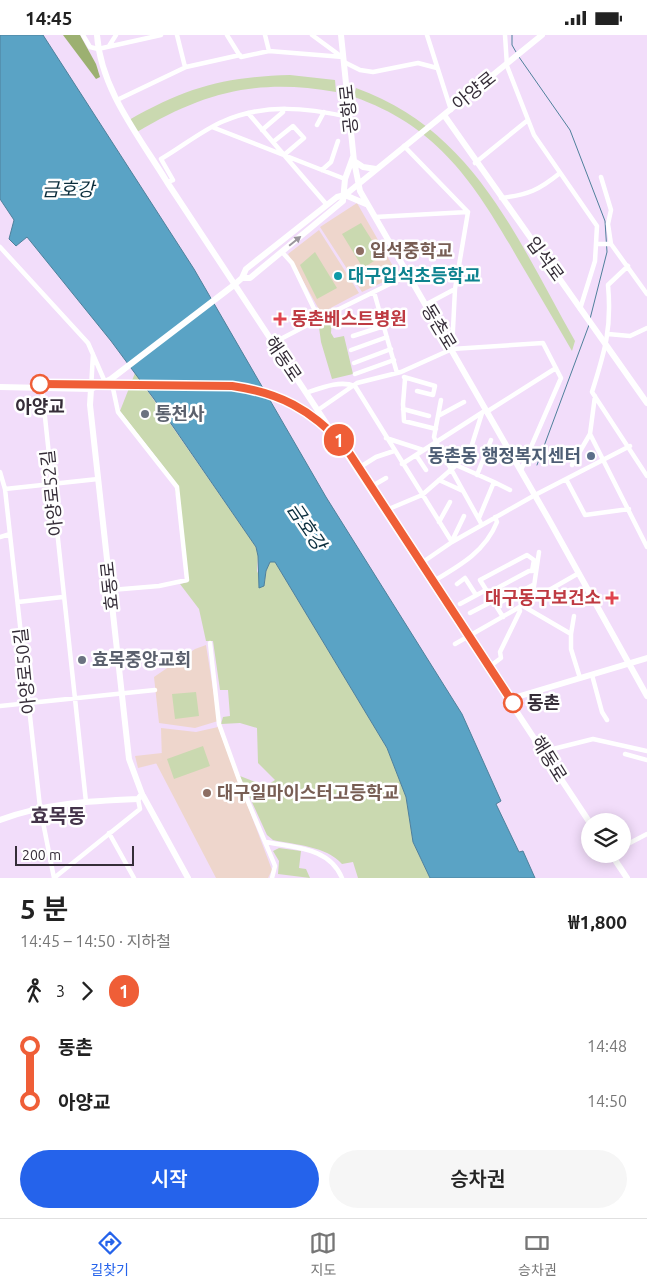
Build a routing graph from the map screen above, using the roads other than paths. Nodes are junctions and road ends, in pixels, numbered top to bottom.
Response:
1 (83, 35) edge
2 (97, 35) edge
3 (116, 35) edge
4 (161, 35) edge
5 (177, 35) edge
6 (227, 35) edge
7 (266, 35) edge
8 (312, 35) edge
9 (341, 35) edge
10 (427, 35) edge
11 (506, 35) edge
12 (542, 35) edge
13 (109, 46) junction
14 (98, 49) junction
15 (269, 51) junction
16 (241, 57) junction
17 (510, 61) junction
18 (344, 62) junction
19 (185, 67) junction
20 (437, 68) junction
21 (117, 100) junction
22 (451, 110) junction
23 (283, 112) dead end
24 (324, 112) junction
25 (248, 113) junction
26 (444, 115) junction
27 (349, 117) junction
28 (528, 120) junction
29 (317, 125) dead end
30 (212, 127) junction
31 (262, 129) junction
32 (338, 141) dead end
33 (273, 142) junction
34 (404, 146) junction
35 (284, 155) junction
36 (354, 158) junction
37 (476, 162) junction
38 (376, 169) junction
39 (322, 170) junction
40 (560, 173) junction
41 (601, 177) dead end
42 (345, 179) junction
43 (167, 182) junction
44 (358, 184) junction
45 (345, 195) junction
46 (501, 198) junction
47 (327, 205) junction
48 (369, 206) junction
49 (468, 212) junction
50 (375, 217) junction
51 (608, 224) junction
52 (597, 227) dead end
53 (596, 244) junction
54 (611, 244) junction
55 (1, 248) edge
56 (282, 251) junction
57 (0, 255) edge
58 (628, 266) junction
59 (408, 275) junction
60 (242, 278) junction
61 (234, 285) junction
62 (455, 289) junction
63 (374, 292) junction
64 (647, 294) edge
65 (425, 305) junction
66 (580, 309) junction
67 (381, 316) junction
68 (319, 319) junction
69 (354, 325) dead end
70 (384, 326) junction
71 (647, 328) edge
72 (608, 334) junction
73 (353, 336) dead end
74 (387, 337) junction
75 (273, 343) junction
76 (607, 346) junction
77 (391, 349) junction
78 (452, 349) junction
79 (351, 350) dead end
80 (93, 351) junction
81 (394, 360) junction
82 (354, 363) dead end
83 (556, 368) junction
84 (400, 372) junction
85 (355, 374) dead end
86 (405, 379) junction
87 (108, 381) junction
88 (354, 386) junction
89 (0, 387) edge
90 (42, 389) junction
91 (91, 389) junction
92 (417, 391) dead end
93 (306, 393) junction
94 (594, 394) junction
95 (441, 400) dead end
96 (464, 402) dead end
97 (647, 403) edge
98 (403, 409) junction
99 (318, 410) junction
100 (485, 411) junction
101 (429, 416) dead end
102 (438, 416) junction
103 (436, 429) junction
104 (590, 434) junction
105 (385, 438) junction
106 (491, 441) dead end
107 (436, 442) junction
108 (630, 446) junction
109 (423, 450) junction
110 (394, 451) junction
111 (443, 454) junction
112 (469, 454) junction
113 (416, 455) junction
114 (604, 459) junction
115 (402, 464) junction
116 (456, 465) junction
117 (572, 465) dead end
118 (357, 469) junction
119 (426, 470) dead end
120 (452, 470) junction
121 (521, 470) junction
122 (0, 472) edge
123 (477, 475) junction
124 (647, 476) edge
125 (386, 477) dead end
126 (98, 479) junction
127 (566, 479) junction
128 (439, 480) junction
129 (494, 482) junction
130 (51, 484) junction
131 (451, 486) junction
132 (370, 488) junction
133 (5, 489) junction
134 (510, 490) dead end
135 (448, 491) dead end
136 (464, 492) junction
137 (422, 495) junction
138 (535, 495) junction
139 (450, 502) dead end
140 (629, 509) junction
141 (384, 511) junction
142 (464, 516) dead end
143 (495, 517) junction
144 (478, 518) junction
145 (439, 522) junction
146 (482, 525) junction
147 (10, 534) junction
148 (0, 537) edge
149 (452, 543) junction
150 (647, 547) edge
151 (539, 552) dead end
152 (420, 564) junction
153 (579, 573) junction
154 (432, 582) junction
155 (457, 584) dead end
156 (533, 585) junction
157 (111, 590) junction
158 (487, 591) junction
159 (476, 595) junction
160 (63, 597) junction
161 (532, 600) junction
162 (18, 602) junction
163 (494, 603) junction
164 (460, 604) dead end
165 (521, 607) junction
166 (470, 613) dead end
167 (503, 617) junction
168 (574, 617) dead end
169 (571, 634) junction
170 (469, 637) junction
171 (210, 643) dead end
172 (455, 644) dead end
173 (647, 658) edge
174 (630, 664) junction
175 (488, 667) junction
176 (592, 675) junction
177 (580, 678) junction
178 (155, 690) dead end
179 (122, 693) junction
180 (647, 696) edge
181 (74, 698) junction
182 (510, 699) junction
183 (28, 703) junction
184 (0, 706) edge
185 (606, 720) dead end
186 (544, 751) junction
187 (644, 751) edge
188 (625, 753) dead end
189 (640, 758) junction
190 (647, 760) edge
191 (140, 796) junction
192 (86, 802) junction
193 (40, 807) junction
194 (584, 813) edge
195 (0, 820) edge
196 (109, 833) junction
197 (647, 834) edge
198 (266, 842) junction
199 (631, 842) edge
200 (617, 863) edge
201 (54, 878) edge
202 (134, 878) edge
203 (188, 878) edge
204 (272, 878) edge
205 (342, 878) edge
206 (627, 878) edge

1 - 14 street
2 - 14 main road, 해동로
3 - 13 street
4 - 13 street
5 - 19 street
6 - 16 street
7 - 15 street
8 - 15 street
9 - 18 main road, 공항로
10 - 20 street
11 - 17 street
12 - 17 main road, 아양로
13 - 14 street
14 - 21 main road, 해동로
15 - 16 street
16 - 19 street
17 - 22 main road, 아양로
17 - 28 street
18 - 20 street
18 - 27 main road, 공항로
19 - 21 street
20 - 22 street
21 - 43 main road, 해동로
22 - 26 main road, 아양로
23 - 31 street
24 - 25 street
24 - 27 street
24 - 29 street
25 - 30 street
25 - 31 street
26 - 34 main road, 아양로
26 - 37 main road, 입석로
27 - 36 main road, 공항로
28 - 37 street
28 - 40 street
30 - 35 street
30 - 43 street
31 - 33 street
32 - 39 street
33 - 35 street
33 - 35 street
34 - 38 main road, 아양로
34 - 49 street
35 - 39 street
35 - 47 street
36 - 38 main road
36 - 42 main road
36 - 44 main road, 공항로
37 - 46 main road, 입석로
38 - 44 main road, 아양로
39 - 42 street
40 - 46 street
40 - 53 street
41 - 51 street
42 - 45 main road
43 - 61 main road, 해동로
44 - 45 main road, 아양로
44 - 48 main road, 동촌로
45 - 47 main road, 아양로
45 - 48 main road
56 -> 45 main road, 아양로
46 - 66 main road, 입석로
47 - 60 main road, 아양로
48 - 50 main road, 동촌로
49 - 50 street
49 - 62 street
50 - 59 main road, 동촌로
51 - 52 street
51 - 54 street
53 - 54 street
53 - 66 street
54 - 58 street
55 - 57 street
55 - 80 street
56 - 60 main road, 아양로
56 - 68 street
58 - 64 street
58 - 72 street
59 - 63 street
59 - 65 main road, 동촌로
60 - 61 main road, 아양로
61 - 75 main road, 해동로
61 - 87 main road, 아양로
62 - 65 street
62 - 78 street
63 - 67 street
63 - 68 street
65 - 78 main road, 동촌로
66 - 76 main road, 입석로
67 - 69 street
67 - 70 street
68 - 75 street
70 - 73 street
70 - 74 street
71 - 72 street
72 - 76 street
74 - 77 street
74 - 79 street
75 - 93 main road, 해동로
76 - 94 street
76 - 97 main road, 입석로
77 - 81 street
77 - 82 street
78 - 83 street
78 - 84 street
78 - 100 main road, 동촌로
80 - 87 street
80 - 91 street
81 - 84 street
81 - 85 street
83 - 100 street
83 - 121 street
84 - 86 street
84 - 88 street
86 - 92 street
86 - 98 street
87 - 91 main road
87 - 157 street
88 - 93 street
88 - 99 street
88 - 105 street
89 - 90 main road
90 - 91 main road
90 - 130 street, 아양로52길
91 - 126 main road, 효동로
93 - 99 main road, 해동로
94 - 104 street
94 - 108 street
95 - 102 street
96 - 102 street
98 - 101 street
98 - 103 street
99 - 118 main road, 해동로
100 - 107 street
100 - 112 street
100 - 121 main road, 동촌로
102 - 103 street
103 - 107 street
104 - 114 street
104 - 117 street
105 - 109 street
105 - 110 street
106 - 123 street
107 - 109 street
107 - 111 street
108 - 114 street
108 - 124 street
109 - 113 street
110 - 115 street
110 - 118 street
111 - 112 street
111 - 120 street
112 - 116 street
113 - 115 street
113 - 119 street
114 - 127 street
114 - 140 street
115 - 137 street
116 - 120 street
116 - 123 street
118 - 132 main road, 해동로
120 - 128 street
120 - 136 street
121 - 138 main road, 동촌로
122 - 133 street, 아양로50길
123 - 129 street
125 - 132 street
126 - 130 street
126 - 157 main road, 효동로
127 - 138 street
127 - 140 street
128 - 131 street
128 - 137 street
129 - 134 street
129 - 144 street
130 - 133 street
130 - 160 street, 아양로52길
131 - 135 street
131 - 136 street
132 - 141 main road, 해동로
133 - 147 street, 아양로50길
136 - 144 street
137 - 141 street
137 - 145 street
138 - 143 street
138 - 153 main road, 동촌로
139 - 145 street
140 - 150 street
141 - 152 main road, 해동로
142 - 149 street
143 - 146 street
143 - 154 street
144 - 146 street
145 - 149 street
146 - 149 street
147 - 148 street
147 - 162 street, 아양로50길
149 - 152 street
151 - 156 street
152 - 154 main road, 해동로
153 - 161 street
153 - 174 main road, 동촌로
154 - 170 main road, 해동로
155 - 159 street
156 - 161 street
156 - 163 street
157 - 179 main road, 효동로
158 - 158 street
158 - 159 street
158 - 163 street
159 - 164 street
160 - 162 street
160 - 181 street, 아양로52길
161 - 165 street
162 - 183 street, 아양로50길
163 - 166 street
163 - 167 street
165 - 167 street
165 - 169 street
165 - 175 street
167 - 170 street
168 - 169 street
169 - 177 street
170 - 172 street
170 - 175 main road, 해동로
171 - 198 street
173 - 174 main road
174 - 176 main road
174 - 180 main road, 동촌로
175 - 182 main road, 해동로
176 - 177 main road
176 - 185 street
177 - 182 main road
178 - 179 street
179 - 181 street
179 - 191 main road, 효동로
181 - 183 street
181 - 192 street, 아양로52길
182 - 186 main road, 해동로
183 - 184 street
183 - 193 street, 아양로50길
186 - 187 street
186 - 194 main road, 해동로
187 - 189 street
188 - 189 street
189 - 190 street
191 - 192 main road
191 - 196 street
191 - 203 main road, 효동로
192 - 193 main road
193 - 195 main road
193 - 201 street, 아양로50길
196 - 201 street
196 - 202 street
197 - 199 street
198 - 204 street
198 - 205 street
200 - 206 main road

